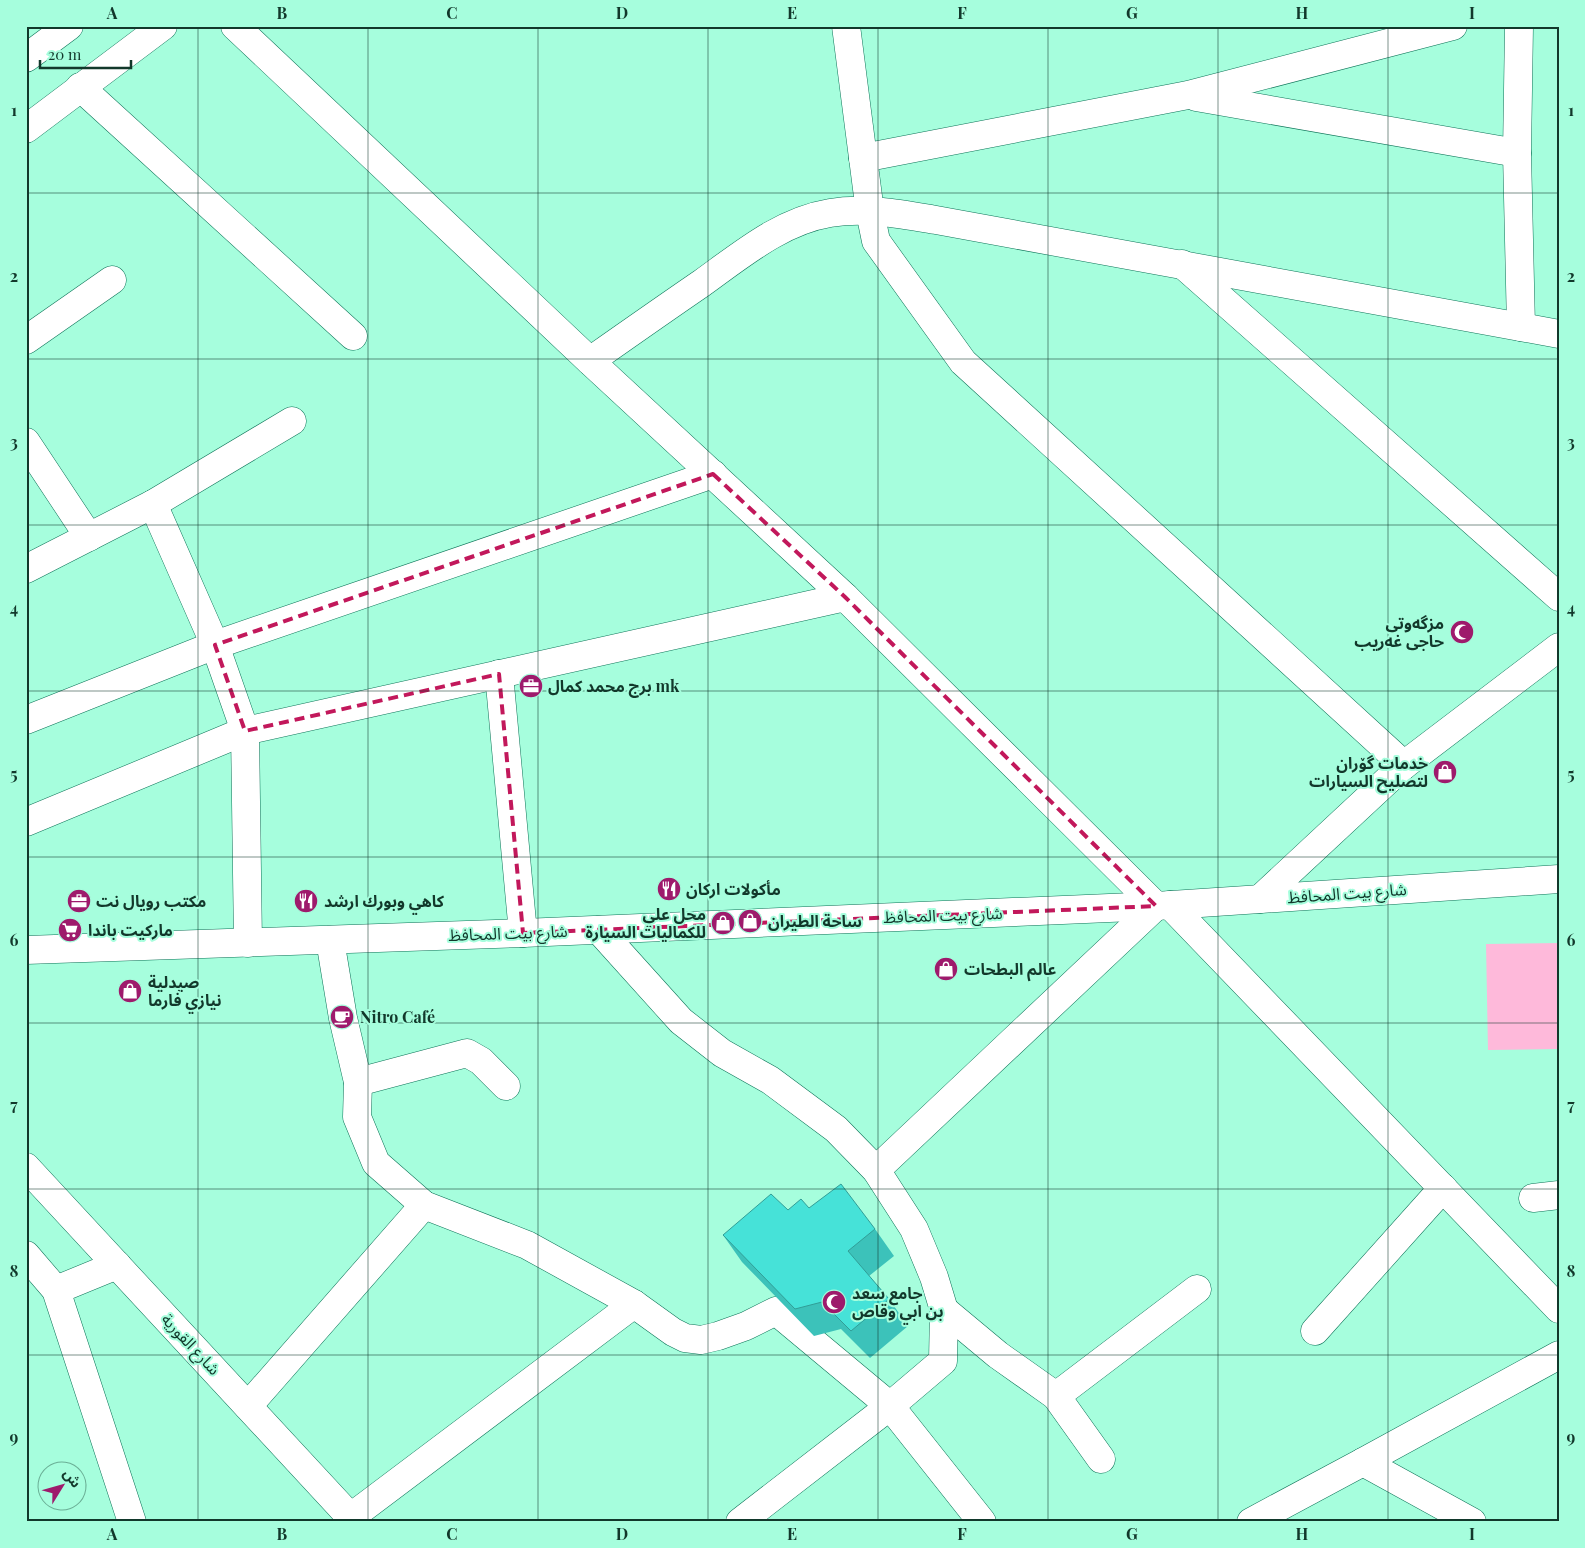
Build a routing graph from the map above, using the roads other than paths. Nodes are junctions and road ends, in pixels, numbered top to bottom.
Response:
1 (69, 26) edge
2 (163, 26) edge
3 (235, 26) edge
4 (846, 26) edge
5 (1453, 26) edge
6 (1519, 26) edge
7 (26, 58) edge
8 (80, 87) junction
9 (1188, 95) junction
10 (26, 129) edge
11 (1517, 153) junction
12 (863, 158) junction
13 (870, 212) junction
14 (1182, 264) junction
15 (112, 280) dead end
16 (1521, 326) junction
17 (1559, 334) edge
18 (353, 336) dead end
19 (26, 340) edge
20 (590, 361) junction
21 (292, 421) dead end
22 (26, 442) edge
23 (713, 474) junction
24 (153, 504) junction
25 (89, 537) junction
26 (26, 568) edge
27 (846, 597) junction
28 (1559, 597) edge
29 (215, 645) junction
30 (1559, 647) edge
31 (499, 674) junction
32 (26, 720) edge
33 (245, 731) junction
34 (1404, 765) junction
35 (26, 822) edge
36 (1559, 879) edge
37 (1260, 899) junction
38 (1163, 906) junction
39 (598, 930) junction
40 (523, 933) junction
41 (330, 940) junction
42 (248, 943) junction
43 (26, 950) edge
44 (358, 1082) junction
45 (506, 1086) dead end
46 (26, 1167) edge
47 (876, 1170) junction
48 (1442, 1188) junction
49 (424, 1205) junction
50 (26, 1254) edge
51 (117, 1265) junction
52 (1197, 1289) dead end
53 (56, 1290) junction
54 (634, 1304) junction
55 (1559, 1309) edge
56 (944, 1310) junction
57 (1315, 1331) dead end
58 (1559, 1355) edge
59 (1056, 1396) junction
60 (248, 1406) junction
61 (890, 1406) junction
62 (1101, 1459) dead end
63 (1363, 1462) junction
64 (353, 1520) edge
65 (132, 1522) edge
66 (740, 1522) edge
67 (982, 1522) edge
68 (1251, 1522) edge
69 (1472, 1522) edge

1 - 7 main road
2 - 8 main road
3 - 20 main road
4 - 12 main road
5 - 9 main road
6 - 11 main road
8 - 10 main road
8 - 18 main road
9 - 11 main road
9 - 12 main road
11 - 16 main road
12 - 13 main road
13 - 14 main road
13 - 20 main road
13 - 34 main road
14 - 16 main road
14 - 28 main road
15 - 19 main road
16 - 17 main road
20 - 23 main road
21 - 24 main road
22 - 25 main road
23 - 27 main road
23 - 29 main road
24 - 25 main road
24 - 29 main road
25 - 26 main road
27 - 31 main road
27 - 38 main road
29 - 32 main road
29 - 33 main road
30 - 34 main road
31 - 33 main road
31 - 40 main road
33 - 35 main road
33 - 42 main road
34 - 37 main road
36 - 37 main road, شارع بيت المحافظ
37 - 38 main road, شارع بيت المحافظ
38 - 39 main road, شارع بيت المحافظ
38 - 47 main road
38 - 48 main road
39 - 40 main road, شارع بيت المحافظ
39 - 47 main road
40 - 41 main road, شارع بيت المحافظ
41 - 42 main road, شارع بيت المحافظ
41 - 44 main road
42 - 43 main road, شارع بيت المحافظ
44 - 45 main road
44 - 49 main road
46 - 51 main road, شارع القورية
47 - 56 main road
48 - 55 main road
48 - 57 main road
49 - 54 main road
49 - 60 main road
50 - 53 main road
51 - 53 main road
51 - 60 main road, شارع القورية
52 - 59 main road
53 - 65 main road
54 - 61 main road
54 - 64 main road
56 - 59 main road
56 - 61 main road
58 - 63 main road
59 - 62 main road
60 - 64 main road, شارع القورية
61 - 66 main road
61 - 67 main road
63 - 68 main road
63 - 69 main road

